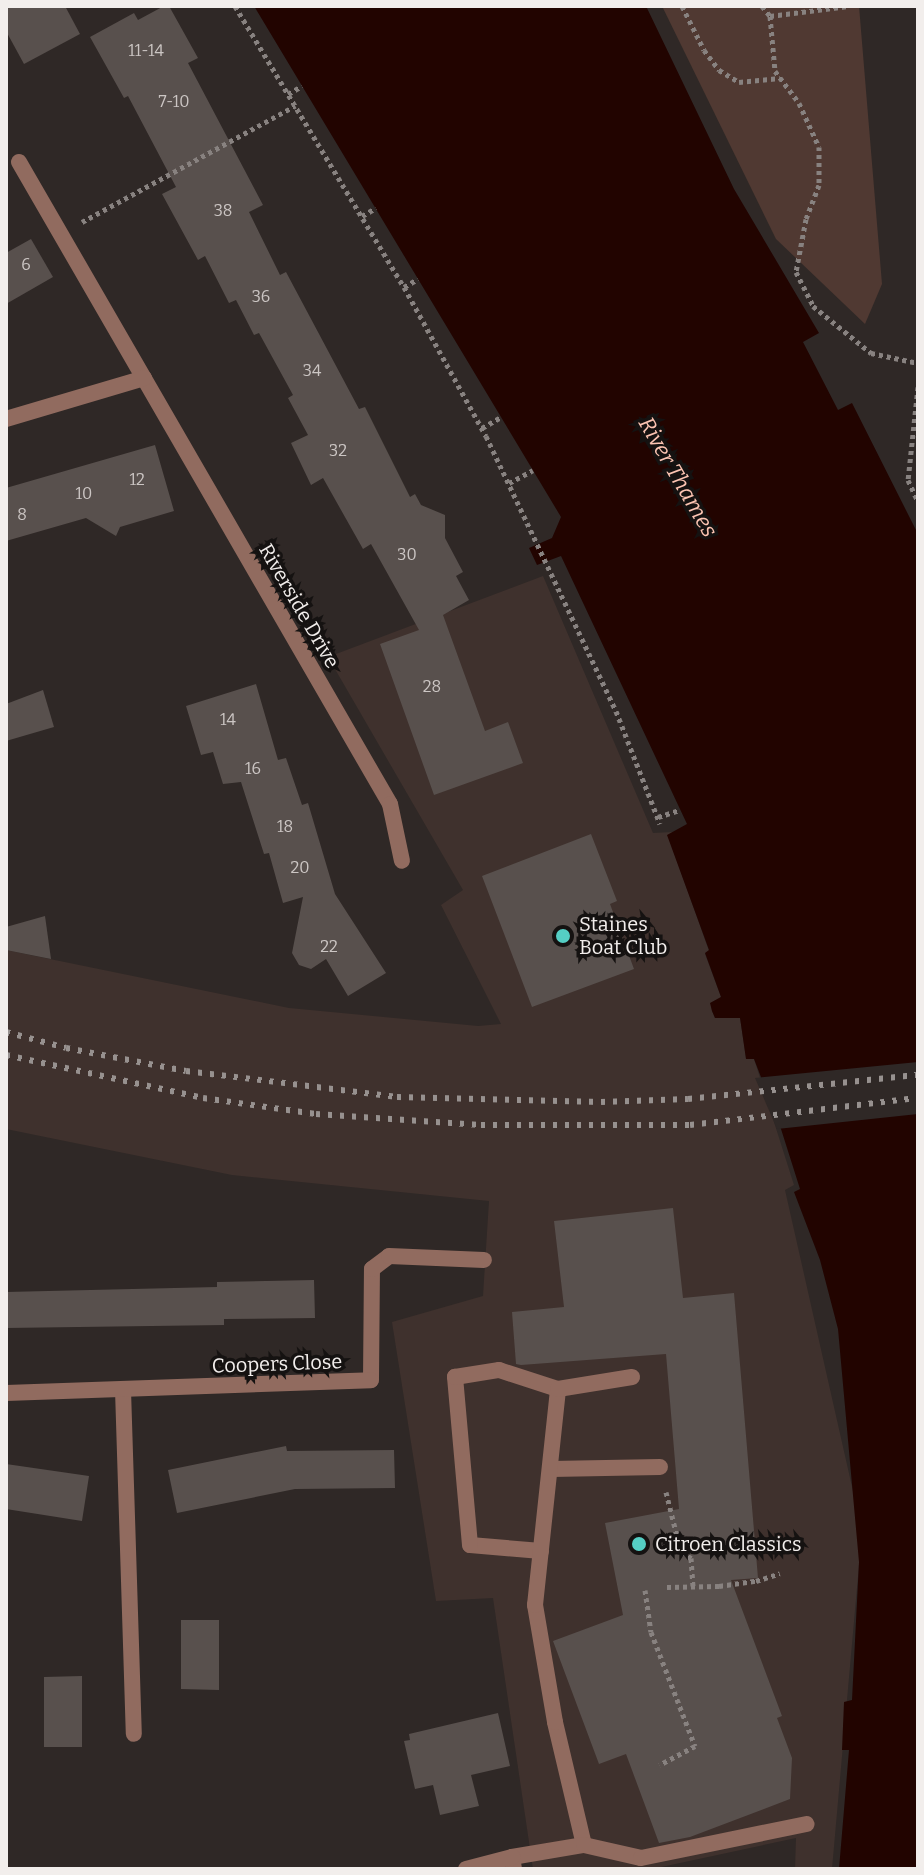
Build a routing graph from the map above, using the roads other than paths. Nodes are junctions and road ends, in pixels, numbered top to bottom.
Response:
1 (19, 162) dead end
2 (144, 378) junction
3 (6, 419) edge
4 (402, 861) dead end
5 (484, 1260) dead end
6 (632, 1377) dead end
7 (558, 1389) junction
8 (123, 1390) junction
9 (6, 1393) edge
10 (660, 1467) road end
11 (551, 1469) junction
12 (541, 1551) junction
13 (134, 1734) dead end
14 (807, 1824) dead end
15 (584, 1845) junction
16 (513, 1863) edge
17 (466, 1869) edge

1 - 2 street, Riverside Drive
2 - 3 street
2 - 4 street, Riverside Drive
5 - 8 street, Coopers Close
6 - 7 street
7 - 11 street
7 - 12 street
8 - 9 street, Coopers Close
8 - 13 street
10 - 11 street
11 - 12 street
12 - 15 street
14 - 15 street
15 - 16 street
16 - 17 street

